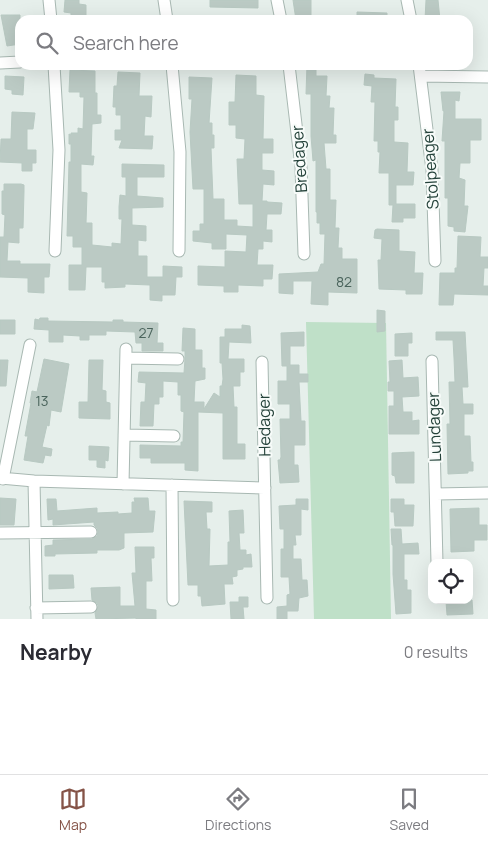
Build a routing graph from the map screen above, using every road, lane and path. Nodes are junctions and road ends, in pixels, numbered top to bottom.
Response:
1 (49, 0) edge
2 (164, 0) edge
3 (277, 0) edge
4 (407, 0) edge
5 (50, 15) edge
6 (166, 15) edge
7 (280, 15) edge
8 (410, 15) edge
9 (15, 62) edge
10 (0, 63) edge
11 (54, 70) edge
12 (172, 70) edge
13 (291, 70) edge
14 (420, 71) edge
15 (488, 77) edge
16 (55, 250) dead end
17 (179, 251) dead end
18 (304, 254) dead end
19 (435, 261) dead end
20 (30, 345) dead end
21 (178, 359) dead end
22 (432, 361) dead end
23 (262, 362) dead end
24 (124, 436) junction
25 (174, 436) dead end
26 (1, 478) edge
27 (34, 481) junction
28 (123, 484) junction
29 (172, 485) junction
30 (265, 488) junction
31 (488, 493) edge
32 (436, 494) junction
33 (35, 532) junction
34 (91, 532) dead end
35 (0, 533) edge
36 (437, 559) edge
37 (267, 598) dead end
38 (173, 600) dead end
39 (91, 607) dead end
40 (37, 614) edge

1 - 5 street
2 - 6 street
3 - 7 street
4 - 8 street
9 - 10 street
11 - 16 street
12 - 17 street
13 - 18 street, Bredager
14 - 15 street, Stolpeager
14 - 19 street, Stolpeager
20 - 26 street
21 - 24 street
22 - 32 street, Lundager
23 - 30 street, Hedager
24 - 25 street
24 - 28 street
26 - 27 street
27 - 28 street
27 - 33 street
28 - 29 street
29 - 30 street
29 - 38 street
30 - 37 street, Hedager
31 - 32 street
32 - 36 street, Lundager
33 - 34 street
33 - 35 street
33 - 40 street
39 - 40 street

